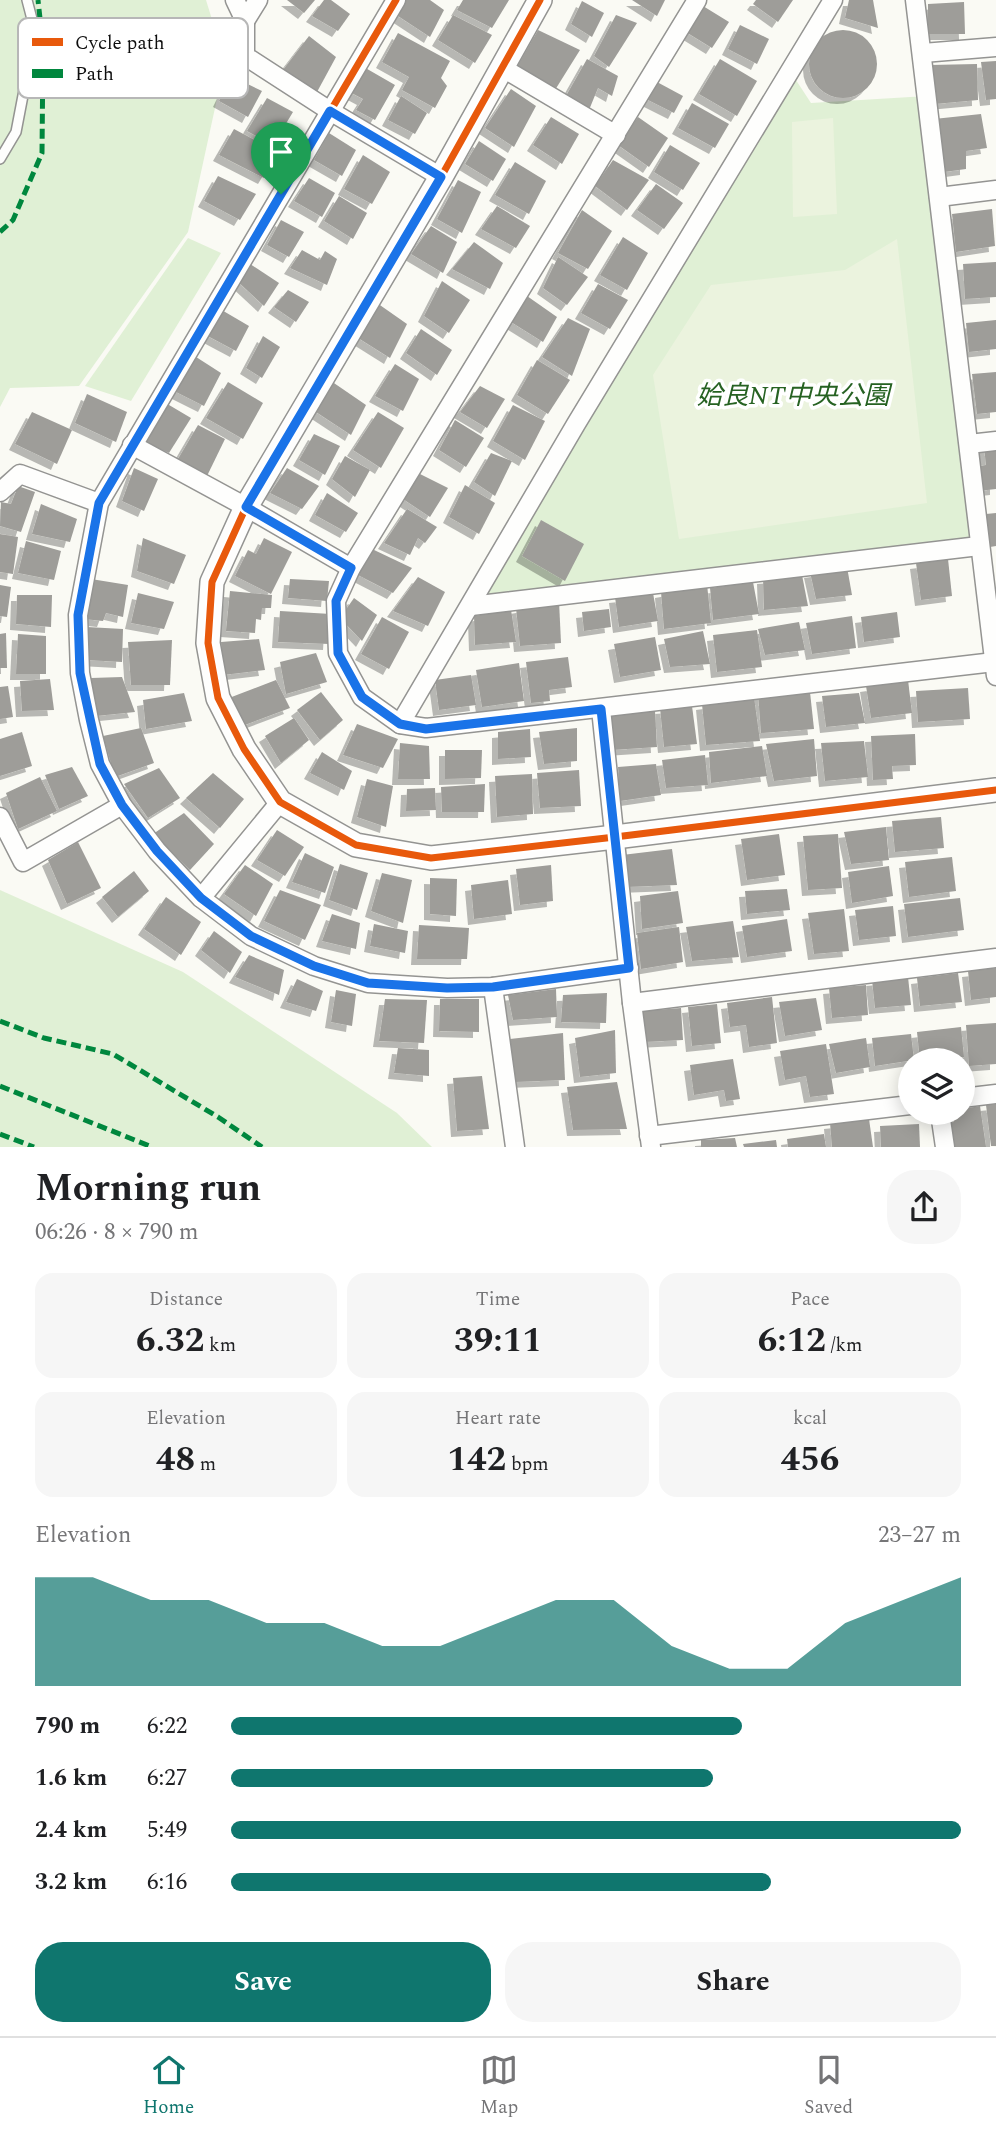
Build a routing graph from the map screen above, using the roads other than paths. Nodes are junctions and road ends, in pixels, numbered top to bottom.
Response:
1 (27, 0) edge
2 (235, 0) edge
3 (258, 0) edge
4 (396, 0) edge
5 (540, 0) edge
6 (697, 0) edge
7 (832, 0) edge
8 (915, 0) edge
9 (32, 18) edge
10 (244, 18) edge
11 (246, 18) edge
12 (996, 47) edge
13 (923, 53) junction
14 (248, 58) edge
15 (501, 67) junction
16 (23, 98) edge
17 (330, 111) junction
18 (616, 135) junction
19 (0, 159) edge
20 (441, 177) junction
21 (996, 190) edge
22 (939, 197) junction
23 (996, 441) edge
24 (969, 444) junction
25 (132, 445) junction
26 (0, 492) edge
27 (99, 503) junction
28 (246, 507) junction
29 (979, 546) junction
30 (351, 568) junction
31 (471, 606) junction
32 (995, 669) edge
33 (601, 709) junction
34 (400, 724) junction
35 (996, 790) edge
36 (280, 802) junction
37 (122, 805) junction
38 (0, 817) edge
39 (615, 837) junction
40 (201, 898) junction
41 (996, 958) edge
42 (629, 968) junction
43 (493, 987) junction
44 (632, 1003) junction
45 (996, 1094) edge
46 (975, 1096) edge
47 (898, 1107) edge
48 (942, 1125) edge
49 (650, 1142) edge
50 (515, 1147) edge
51 (945, 1147) edge

1 - 9 lane
2 - 10 street
3 - 11 street
4 - 17 street
5 - 15 street
6 - 18 street
7 - 31 street
8 - 13 street
12 - 13 street
13 - 22 street
14 - 17 street
15 - 18 street
15 - 20 street
16 - 19 lane
17 - 20 street
17 - 25 street
18 - 30 street
20 - 28 street
21 - 22 street
22 - 24 street
23 - 24 street
24 - 29 street
25 - 27 street
25 - 28 street
26 - 27 street
27 - 37 street
28 - 30 street
28 - 36 street
29 - 31 street
29 - 32 street
30 - 34 street
31 - 34 street
32 - 33 street
33 - 34 street
33 - 39 street
35 - 39 street
36 - 39 street
36 - 40 street
37 - 38 street
37 - 40 street
39 - 42 street
40 - 43 street
41 - 44 street
42 - 43 street
42 - 44 street
43 - 50 street
44 - 49 street
45 - 46 street
47 - 49 street
48 - 51 street

